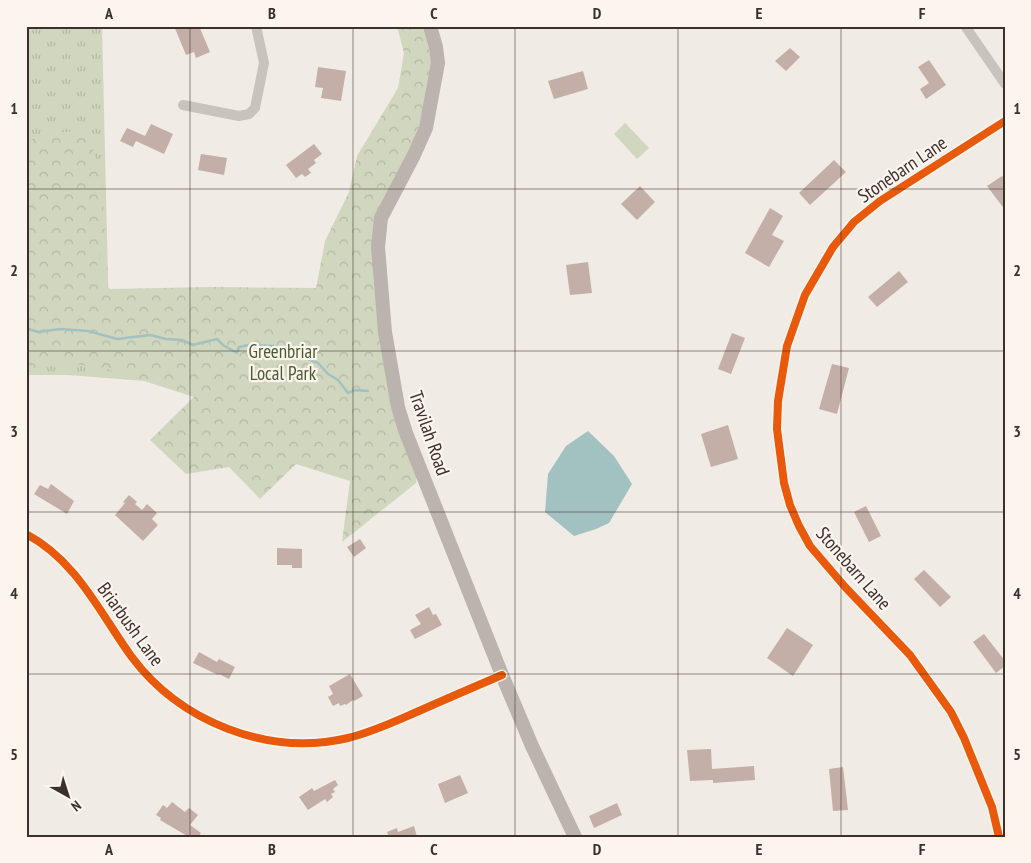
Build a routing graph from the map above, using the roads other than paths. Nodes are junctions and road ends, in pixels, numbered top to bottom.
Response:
1 (256, 26) edge
2 (430, 26) edge
3 (965, 26) edge
4 (1005, 84) edge
5 (183, 105) dead end
6 (1005, 121) edge
7 (26, 534) edge
8 (502, 675) junction
9 (575, 837) edge
10 (1000, 837) edge

1 - 5 street
2 - 8 main road, Travilah Road
3 - 4 street
6 - 10 street, Stonebarn Lane
7 - 8 street, Briarbush Lane
8 - 9 main road, Travilah Road

